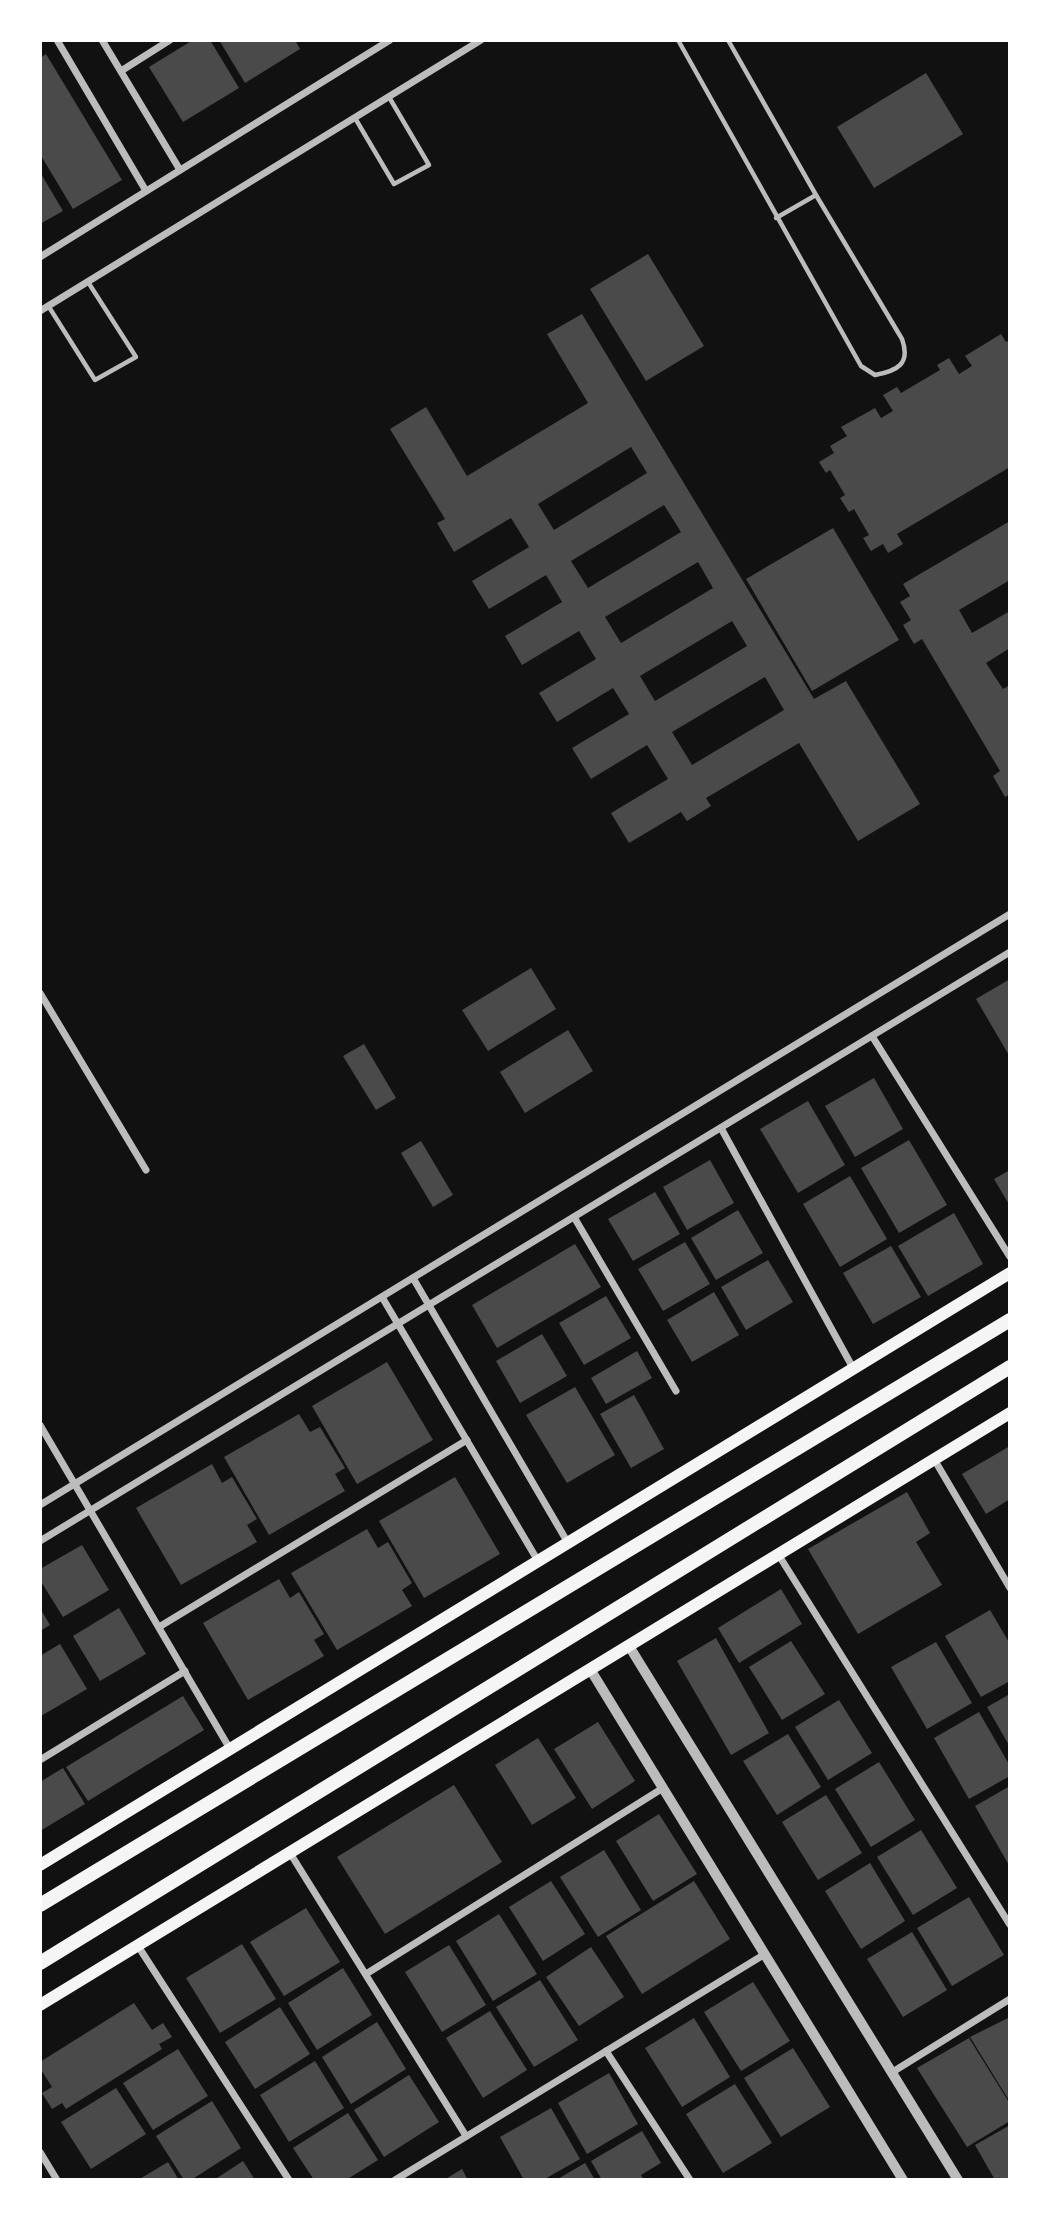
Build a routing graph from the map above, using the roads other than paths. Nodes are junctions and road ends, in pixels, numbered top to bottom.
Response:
1 (57, 40) edge
2 (102, 40) edge
3 (170, 40) edge
4 (390, 40) edge
5 (481, 40) edge
6 (678, 40) edge
7 (728, 40) edge
8 (121, 71) junction
9 (389, 97) junction
10 (355, 118) junction
11 (180, 170) junction
12 (146, 191) junction
13 (816, 195) junction
14 (776, 218) junction
15 (40, 257) edge
16 (88, 282) junction
17 (48, 306) junction
18 (40, 311) edge
19 (1010, 914) edge
20 (1010, 952) edge
21 (40, 993) edge
22 (872, 1036) junction
23 (721, 1128) junction
24 (146, 1170) dead end
25 (574, 1217) junction
26 (1010, 1257) edge
27 (1010, 1273) edge
28 (413, 1278) junction
29 (382, 1297) junction
30 (429, 1305) junction
31 (1010, 1320) edge
32 (397, 1324) junction
33 (1010, 1367) edge
34 (853, 1368) junction
35 (676, 1391) dead end
36 (1010, 1413) edge
37 (40, 1425) edge
38 (467, 1440) junction
39 (934, 1459) junction
40 (75, 1484) junction
41 (40, 1505) edge
42 (90, 1510) junction
43 (40, 1541) edge
44 (568, 1543) junction
45 (778, 1555) junction
46 (538, 1561) junction
47 (1010, 1588) edge
48 (159, 1628) junction
49 (629, 1646) junction
50 (590, 1669) junction
51 (185, 1671) junction
52 (230, 1749) junction
53 (40, 1760) edge
54 (663, 1788) junction
55 (290, 1853) junction
56 (40, 1865) edge
57 (40, 1905) edge
58 (1010, 1925) edge
59 (138, 1946) junction
60 (765, 1954) junction
61 (40, 1963) edge
62 (366, 1974) junction
63 (1010, 2000) edge
64 (40, 2005) edge
65 (606, 2051) junction
66 (891, 2073) junction
67 (466, 2136) junction
68 (40, 2152) edge
69 (57, 2180) edge
70 (289, 2180) edge
71 (395, 2180) edge
72 (690, 2180) edge
73 (903, 2180) edge
74 (958, 2180) edge

1 - 12 street
2 - 8 street
3 - 8 street
4 - 11 street
5 - 9 street
6 - 14 lane
7 - 13 lane
8 - 11 street
9 - 10 street
9 - 10 lane
10 - 16 street
11 - 12 street
12 - 15 street
13 - 14 lane
13 - 14 lane
16 - 17 street
16 - 17 lane
17 - 18 street
19 - 28 street
20 - 22 street
21 - 24 street
22 - 23 street
22 - 26 street
23 - 25 street
23 - 34 street
25 - 30 street
25 - 35 street
27 - 34 main road
28 - 29 street
28 - 30 street
29 - 32 street
29 - 40 street
30 - 32 street
30 - 44 street
31 - 57 main road
32 - 38 street
32 - 42 street
33 - 61 main road
34 - 44 main road
36 - 39 main road
37 - 40 street
38 - 46 street
38 - 48 street
39 - 45 main road
39 - 47 street
40 - 41 street
40 - 42 street
42 - 43 street
42 - 48 street
44 - 46 main road
45 - 49 main road
45 - 58 street
46 - 52 main road
48 - 51 street
49 - 50 main road
49 - 66 street
50 - 54 street
50 - 55 main road
51 - 52 street
51 - 53 street
52 - 56 main road
54 - 60 street
54 - 62 street
55 - 59 main road
55 - 62 street
59 - 64 main road
59 - 70 street
60 - 65 street
60 - 73 street
62 - 67 street
63 - 66 street
65 - 67 street
65 - 72 street
66 - 74 street
67 - 71 street
68 - 69 street

